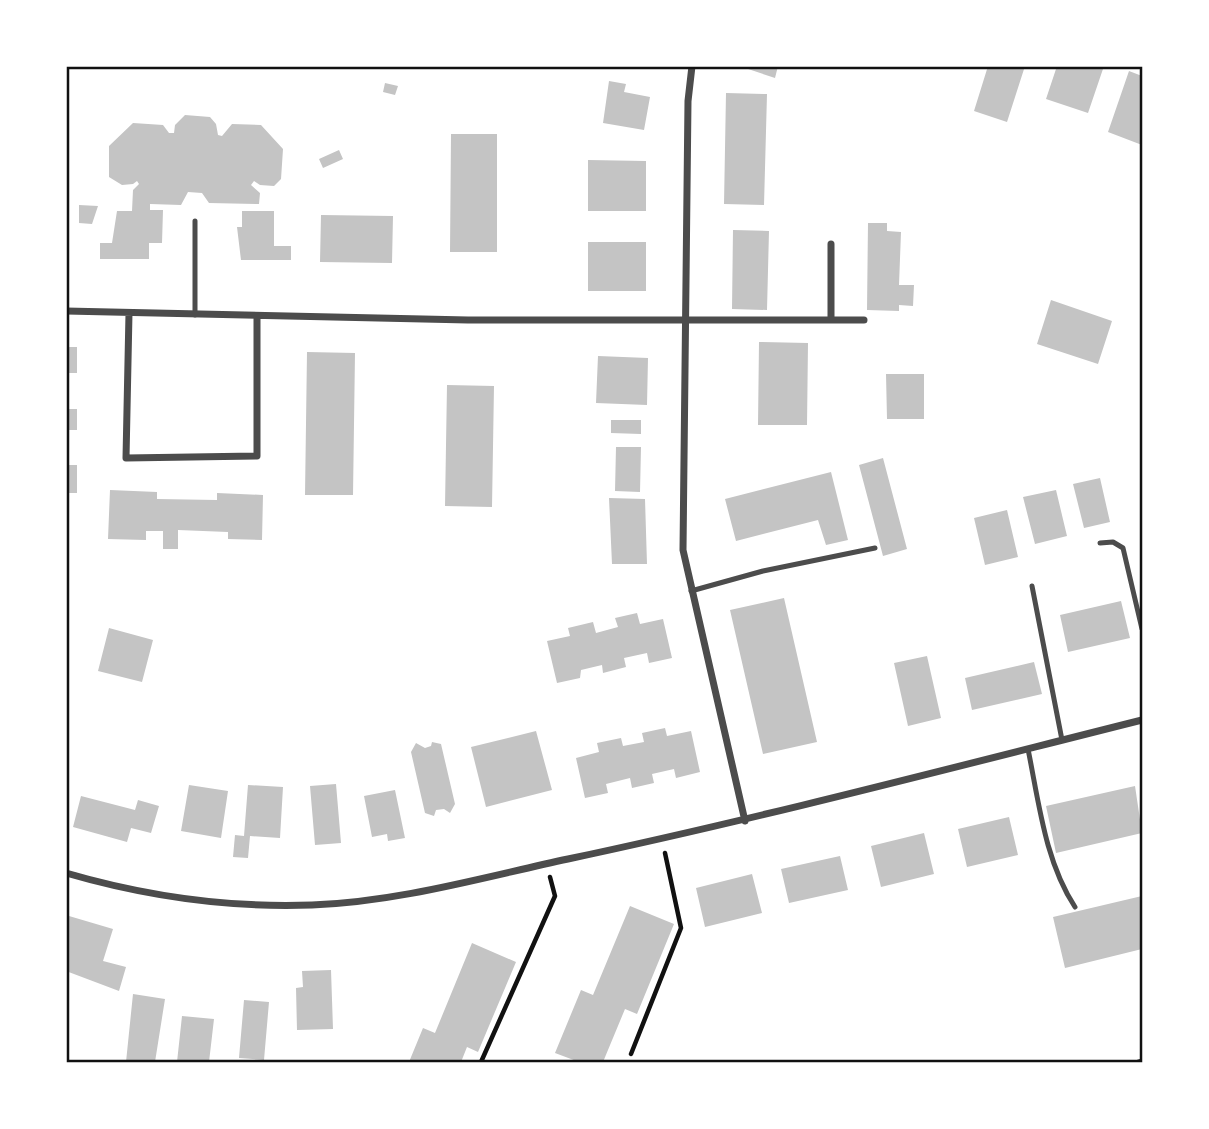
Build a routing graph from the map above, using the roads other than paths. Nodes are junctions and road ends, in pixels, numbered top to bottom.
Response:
1 (692, 66) edge
2 (195, 221) dead end
3 (831, 244) dead end
4 (66, 311) edge
5 (129, 313) junction
6 (195, 315) junction
7 (257, 318) junction
8 (684, 320) junction
9 (831, 320) junction
10 (864, 320) dead end
11 (1100, 543) dead end
12 (875, 548) dead end
13 (1032, 586) dead end
14 (691, 591) junction
15 (1143, 629) edge
16 (1143, 720) edge
17 (1062, 740) junction
18 (1028, 749) junction
19 (745, 821) junction
20 (66, 873) edge
21 (1074, 907) dead end

1 - 8 street
2 - 6 lane
3 - 9 street
4 - 5 street
5 - 6 street
5 - 7 street
6 - 7 street
7 - 8 street
8 - 9 street
8 - 14 street
9 - 10 street
11 - 15 lane
12 - 14 lane
13 - 17 lane
14 - 19 street
16 - 17 street
17 - 18 street
18 - 19 street
18 - 21 lane
19 - 20 street

